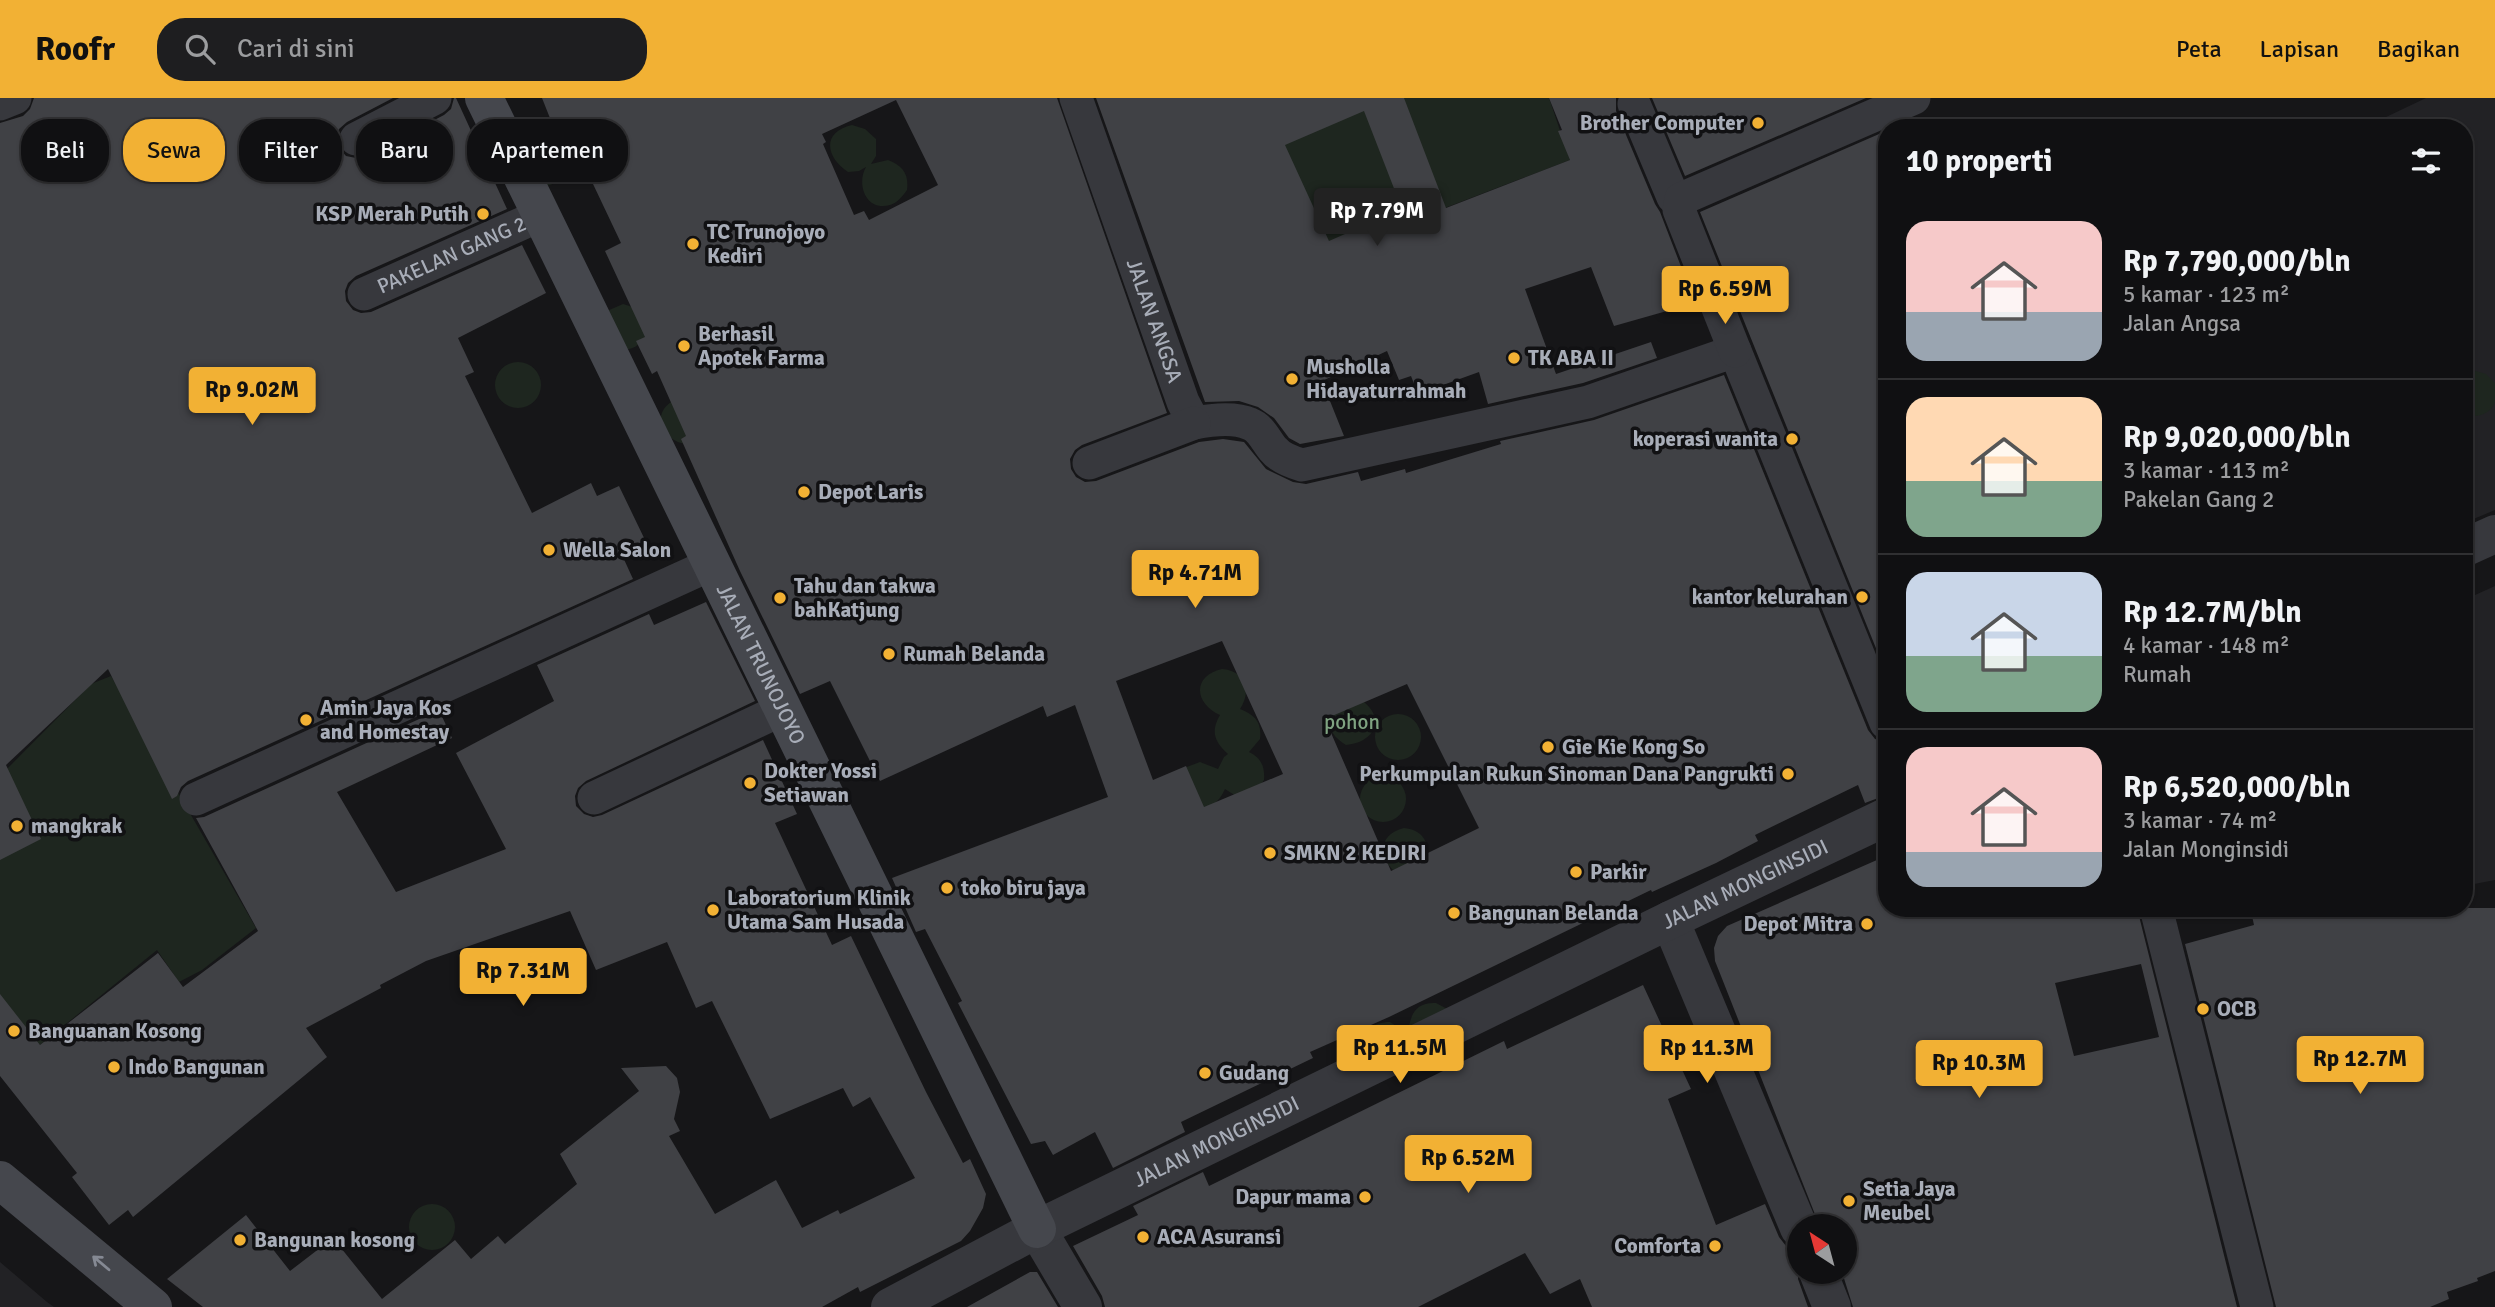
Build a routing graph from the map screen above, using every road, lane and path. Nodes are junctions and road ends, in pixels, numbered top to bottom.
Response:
1 (15, 98) edge
2 (435, 98) edge
3 (484, 98) edge
4 (1076, 98) edge
5 (1914, 98) edge
6 (0, 104) edge
7 (1634, 104) dead end
8 (395, 119) edge
9 (1679, 202) junction
10 (541, 215) junction
11 (363, 294) dead end
12 (1735, 351) junction
13 (1194, 423) junction
14 (1090, 463) dead end
15 (2495, 534) edge
16 (2473, 544) edge
17 (712, 564) junction
18 (1878, 703) edge
19 (783, 709) junction
20 (594, 798) dead end
21 (196, 799) dead end
22 (1878, 821) edge
23 (2158, 917) edge
24 (1670, 920) junction
25 (0, 1180) edge
26 (1793, 1214) edge
27 (1037, 1229) junction
28 (1823, 1284) edge
29 (153, 1307) edge
30 (890, 1307) edge
31 (1083, 1307) edge
32 (1832, 1307) edge
33 (2257, 1307) edge

1 - 6 street
2 - 8 street
3 - 10 main road, JALAN TRUNOJOYO
4 - 13 street, JALAN ANGSA
5 - 9 street
7 - 9 street
9 - 12 street
10 - 11 street, PAKELAN GANG 2
10 - 17 main road, JALAN TRUNOJOYO
12 - 13 street
12 - 18 street
13 - 14 street
15 - 16 street
17 - 19 main road, JALAN TRUNOJOYO
17 - 21 street
19 - 20 street
19 - 27 main road, JALAN TRUNOJOYO
22 - 24 street, JALAN MONGINSIDI
23 - 33 street
24 - 26 street
24 - 27 street, JALAN MONGINSIDI
29 -> 25 main road
27 - 30 street, JALAN MONGINSIDI
27 - 31 street
28 - 32 street

